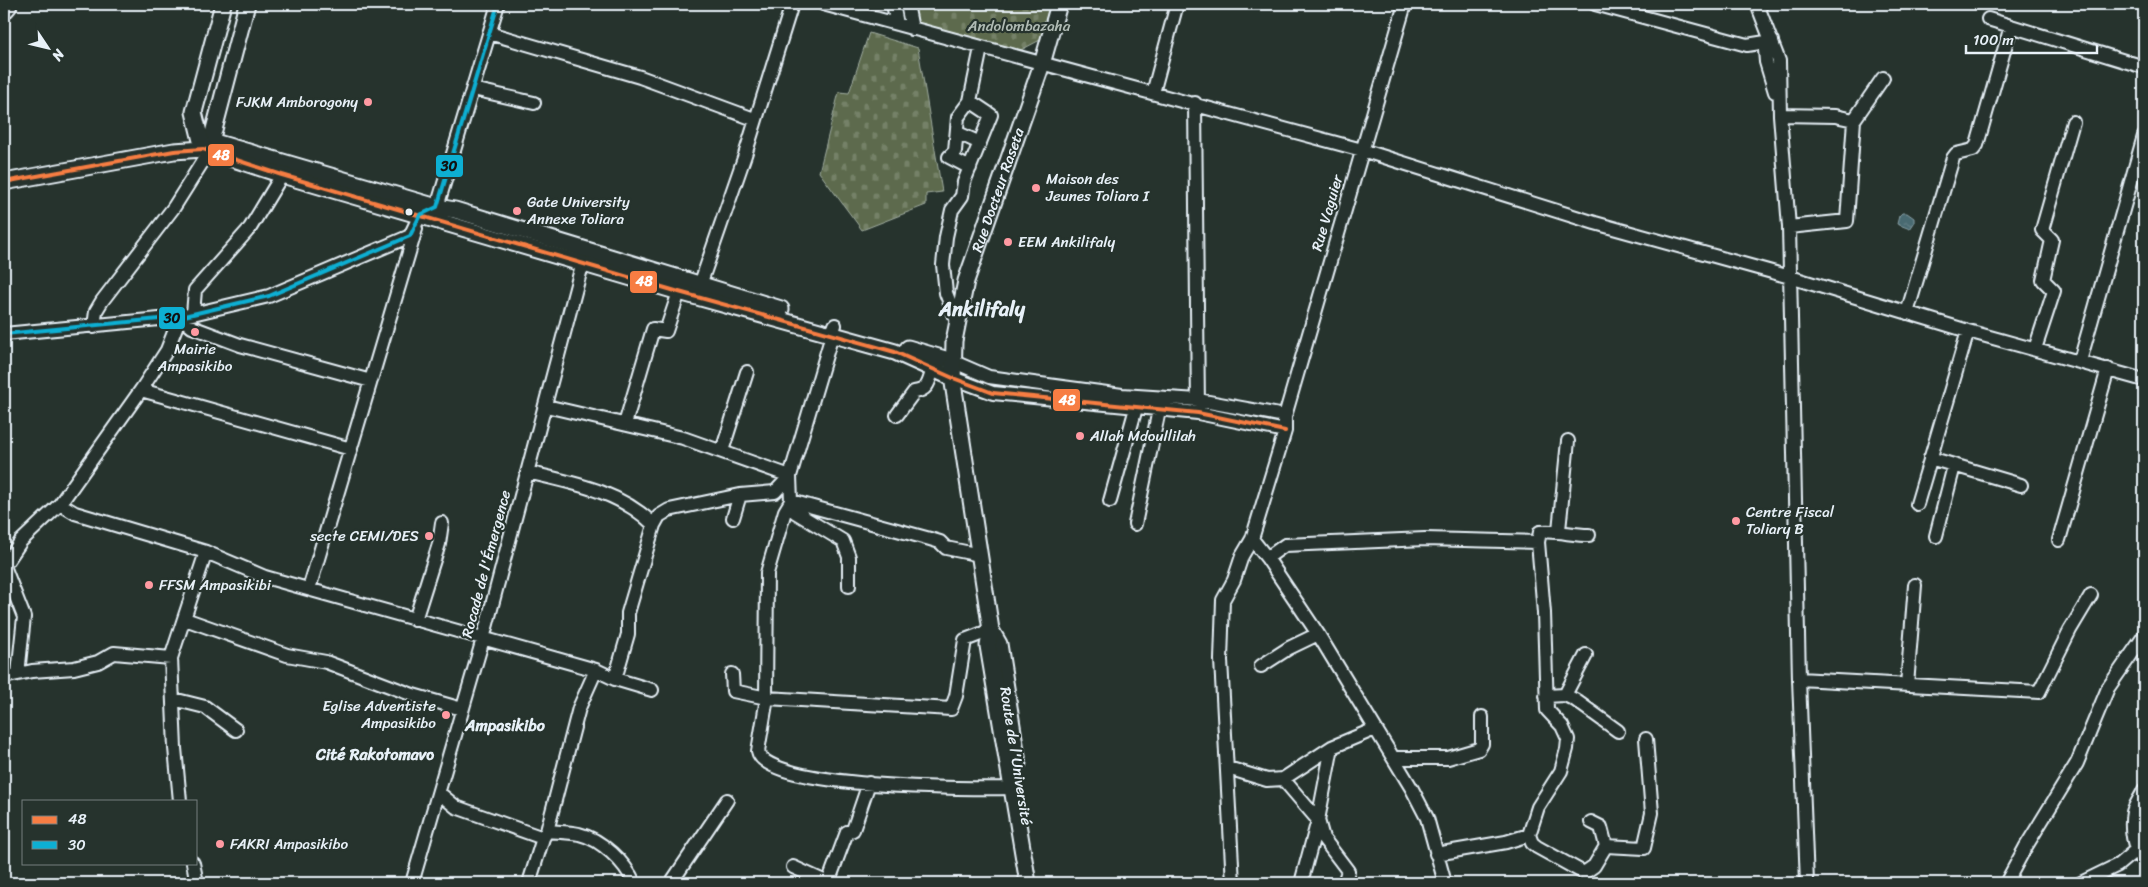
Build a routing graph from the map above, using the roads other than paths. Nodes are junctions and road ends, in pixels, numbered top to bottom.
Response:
1 (224, 4) edge
2 (247, 4) edge
3 (498, 4) edge
4 (792, 4) edge
5 (823, 4) edge
6 (893, 4) edge
7 (907, 4) edge
8 (1059, 4) edge
9 (1177, 4) edge
10 (1405, 4) edge
11 (1596, 4) edge
12 (1757, 4) edge
13 (1988, 19) dead end
14 (897, 24) junction
15 (2011, 26) junction
16 (912, 29) junction
17 (489, 33) junction
18 (1772, 41) junction
19 (981, 48) junction
20 (1042, 64) junction
21 (2144, 67) edge
22 (1883, 78) dead end
23 (473, 88) junction
24 (1153, 93) junction
25 (970, 101) junction
26 (534, 102) dead end
27 (1195, 103) junction
28 (1780, 115) junction
29 (754, 119) junction
30 (1854, 120) junction
31 (2073, 122) dead end
32 (958, 133) junction
33 (2144, 136) edge
34 (980, 143) junction
35 (208, 148) junction
36 (1362, 150) junction
37 (2140, 164) edge
38 (970, 168) junction
39 (282, 175) junction
40 (4, 182) edge
41 (437, 207) junction
42 (420, 215) junction
43 (1789, 227) junction
44 (584, 256) junction
45 (1790, 276) junction
46 (700, 285) junction
47 (678, 292) junction
48 (1907, 312) junction
49 (193, 314) junction
50 (180, 317) junction
51 (957, 321) junction
52 (94, 327) junction
53 (834, 330) junction
54 (1968, 331) junction
55 (4, 334) edge
56 (2035, 349) junction
57 (952, 361) junction
58 (2080, 361) junction
59 (933, 368) junction
60 (2108, 369) junction
61 (747, 372) dead end
62 (953, 378) junction
63 (371, 380) junction
64 (2144, 380) edge
65 (141, 390) junction
66 (546, 406) junction
67 (1198, 407) junction
68 (1136, 408) junction
69 (1159, 410) junction
70 (897, 415) dead end
71 (1285, 416) junction
72 (625, 424) junction
73 (1285, 431) junction
74 (1568, 441) dead end
75 (351, 448) junction
76 (722, 452) junction
77 (1930, 458) junction
78 (1954, 466) junction
79 (527, 472) junction
80 (790, 476) junction
81 (2021, 485) dead end
82 (740, 495) junction
83 (1110, 501) dead end
84 (794, 502) junction
85 (60, 504) junction
86 (1917, 504) dead end
87 (733, 518) dead end
88 (442, 523) dead end
89 (1135, 524) dead end
90 (654, 525) junction
91 (1560, 530) junction
92 (1589, 535) dead end
93 (1936, 536) dead end
94 (1252, 539) junction
95 (2059, 540) dead end
96 (1538, 542) junction
97 (206, 552) junction
98 (980, 556) junction
99 (1268, 558) junction
100 (849, 586) dead end
101 (1915, 586) dead end
102 (309, 589) junction
103 (2091, 595) dead end
104 (185, 619) junction
105 (416, 620) junction
106 (991, 630) junction
107 (1318, 634) junction
108 (2144, 636) edge
109 (483, 639) junction
110 (1586, 655) dead end
111 (171, 658) junction
112 (1261, 666) dead end
113 (596, 670) junction
114 (18, 674) junction
115 (732, 674) dead end
116 (4, 677) edge
117 (615, 680) junction
118 (1800, 680) junction
119 (1907, 685) junction
120 (652, 690) dead end
121 (1565, 695) junction
122 (1546, 696) junction
123 (767, 698) junction
124 (173, 699) junction
125 (462, 709) junction
126 (1482, 717) dead end
127 (1375, 728) junction
128 (236, 730) dead end
129 (1618, 731) dead end
130 (1646, 739) dead end
131 (1332, 747) junction
132 (1393, 758) junction
133 (1228, 768) junction
134 (1284, 779) junction
135 (869, 782) junction
136 (1011, 788) junction
137 (2144, 790) edge
138 (439, 793) junction
139 (180, 800) edge
140 (727, 800) dead end
141 (1318, 820) junction
142 (1591, 822) dead end
143 (545, 835) junction
144 (1528, 835) junction
145 (1606, 846) junction
146 (2137, 849) junction
147 (1436, 854) junction
148 (2144, 862) edge
149 (193, 864) edge
150 (793, 868) dead end
151 (1443, 882) edge
152 (197, 883) edge
153 (412, 883) edge
154 (529, 883) edge
155 (634, 883) edge
156 (671, 883) edge
157 (828, 883) edge
158 (1028, 883) edge
159 (1036, 883) edge
160 (1233, 883) edge
161 (1301, 883) edge
162 (1349, 883) edge
163 (1807, 883) edge
164 (2006, 883) edge
165 (2081, 883) edge

1 - 35 main road
2 - 35 main road
3 - 17 street
4 - 29 street
5 - 14 street
6 - 14 street
7 - 16 street
8 - 20 main road, Rue Docteur Raseta
9 - 24 street
10 - 36 street, Rue Vaguier
11 - 18 street
12 - 18 street
13 - 15 street
14 - 16 street
15 - 21 street
15 - 48 street
16 - 19 street
17 - 23 street
17 - 29 street
18 - 28 street
19 - 20 street
19 - 25 street
20 - 24 street
20 - 51 main road, Rue Docteur Raseta
22 - 30 street
23 - 26 street
23 - 41 street
24 - 27 street
25 - 32 street
25 - 34 street
27 - 36 street
27 - 67 street
28 - 30 street
28 - 43 street
29 - 46 street
30 - 43 street
31 - 56 street
32 - 34 street
32 - 38 street
33 - 37 street
34 - 38 street
35 - 39 main road
35 - 40 main road
35 - 41 main road
35 - 52 street
36 - 45 street
36 - 71 street, Rue Vaguier
37 - 58 street
38 - 51 street
39 - 42 main road
39 - 49 street
41 - 42 street
41 - 44 main road
42 - 44 main road
42 - 49 street
42 - 63 street
43 - 45 street
44 - 46 main road
44 - 47 main road
44 - 66 street, Rocade de l'Émergence
45 - 48 street
45 - 118 street
46 - 53 main road
47 - 53 main road
47 - 72 street
48 - 54 street
49 - 50 street
50 - 52 street
50 - 63 street
50 - 65 street
51 - 57 main road, Rue Docteur Raseta
52 - 55 street
53 - 57 main road
53 - 59 main road
53 - 80 street
54 - 56 street
54 - 77 street
56 - 58 street
57 - 62 main road, Rue Docteur Raseta
57 - 67 street
58 - 60 street
59 - 62 main road
59 - 70 street
60 - 64 street
60 - 95 street
61 - 76 street
62 - 68 street
62 - 98 main road, Route de l'Université
63 - 75 street
65 - 75 street
65 - 85 street
66 - 72 street
66 - 79 street, Rocade de l'Émergence
67 - 69 street
67 - 71 street
67 - 73 street
68 - 69 street
68 - 83 street
69 - 89 street
71 - 73 street, Rue Vaguier
72 - 76 street
73 - 94 street, Rue Vaguier
74 - 91 street
75 - 102 street
76 - 80 street
77 - 78 street
77 - 86 street
78 - 81 street
78 - 93 street
79 - 90 street
79 - 109 street, Rocade de l'Émergence
80 - 82 street
80 - 84 street
82 - 87 street
82 - 90 street
84 - 98 street
84 - 100 street
84 - 123 street
85 - 97 street
85 - 114 street
88 - 105 street
90 - 117 street
91 - 92 street
91 - 96 street
94 - 99 street
94 - 133 street, Rue Vaguier
96 - 99 street
96 - 122 street
97 - 102 street
97 - 104 street
98 - 106 main road, Route de l'Université
99 - 107 street
101 - 119 street
102 - 105 street
103 - 119 street
104 - 111 street
104 - 125 street
105 - 109 street
106 - 123 street
106 - 136 main road, Route de l'Université
106 - 159 main road, Route de l'Université
107 - 112 street
107 - 127 street
108 - 164 street
109 - 113 street
109 - 125 street, Rocade de l'Émergence
110 - 121 street
111 - 114 street
111 - 124 street
113 - 117 street
113 - 143 street
114 - 116 street
115 - 123 street
117 - 120 street
118 - 119 street
118 - 163 street
121 - 122 street
121 - 129 street
122 - 144 street
123 - 135 street
124 - 128 street
124 - 139 street
125 - 138 street, Rocade de l'Émergence
126 - 132 street
127 - 131 street
127 - 132 street
130 - 145 street
131 - 134 street
131 - 141 street
132 - 147 street
133 - 134 street
133 - 160 street, Rue Vaguier
134 - 141 street
135 - 136 street
135 - 157 street
136 - 158 main road, Route de l'Université
137 - 146 street
138 - 143 street
138 - 153 street, Rocade de l'Émergence
140 - 156 street
141 - 161 street
141 - 162 street
142 - 145 street
143 - 154 street
143 - 155 street
144 - 145 street
144 - 147 street
146 - 148 street
146 - 165 street
147 - 151 street
149 - 152 street
150 - 157 street

